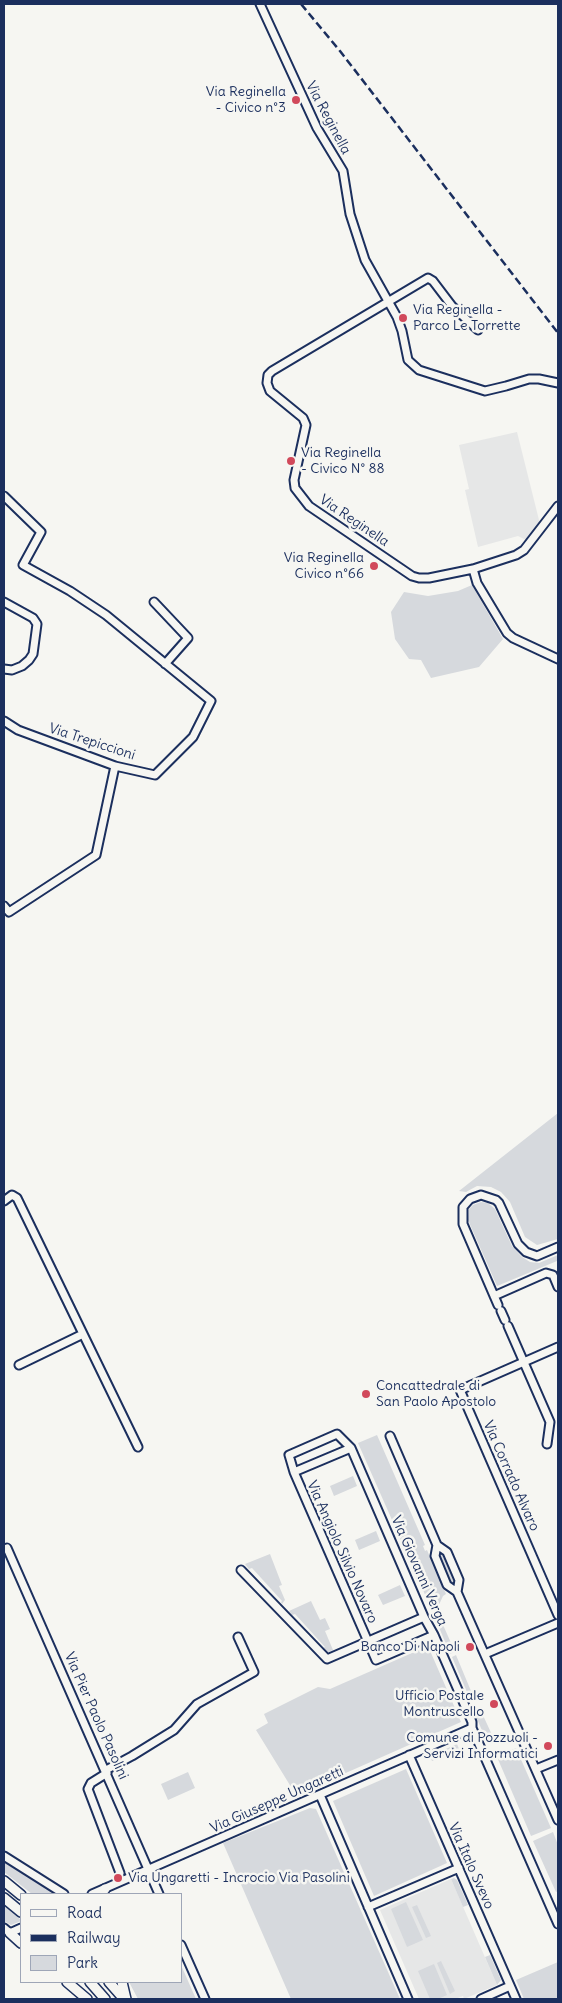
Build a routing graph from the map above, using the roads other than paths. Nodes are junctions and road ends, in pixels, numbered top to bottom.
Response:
1 (260, 4) edge
2 (387, 301) junction
3 (478, 330) dead end
4 (558, 383) edge
5 (4, 496) edge
6 (558, 506) edge
7 (473, 569) junction
8 (4, 602) edge
9 (154, 602) dead end
10 (558, 659) edge
11 (165, 664) junction
12 (4, 669) edge
13 (4, 721) edge
14 (115, 766) junction
15 (4, 906) edge
16 (4, 1201) edge
17 (558, 1247) edge
18 (558, 1287) edge
19 (494, 1296) junction
20 (83, 1334) junction
21 (558, 1347) edge
22 (524, 1362) junction
23 (19, 1365) dead end
24 (390, 1436) dead end
25 (547, 1444) dead end
26 (138, 1447) dead end
27 (351, 1448) junction
28 (294, 1472) junction
29 (437, 1545) junction
30 (8, 1548) dead end
31 (241, 1570) dead end
32 (457, 1592) junction
33 (558, 1615) edge
34 (424, 1617) junction
35 (558, 1623) edge
36 (434, 1635) junction
37 (238, 1637) dead end
38 (368, 1641) junction
39 (484, 1654) junction
40 (472, 1728) junction
41 (409, 1756) junction
42 (558, 1760) edge
43 (536, 1769) junction
44 (107, 1772) junction
45 (320, 1795) junction
46 (558, 1820) edge
47 (4, 1856) edge
48 (459, 1868) junction
49 (149, 1869) junction
50 (120, 1873) dead end
51 (4, 1881) edge
52 (102, 1891) edge
53 (62, 1893) edge
54 (159, 1893) edge
55 (20, 1894) edge
56 (4, 1898) edge
57 (368, 1907) junction
58 (20, 1911) edge
59 (558, 1924) edge
60 (20, 1928) edge
61 (7, 1931) edge
62 (20, 1942) edge
63 (182, 1946) edge
64 (67, 1983) edge
65 (91, 1983) edge
66 (110, 1983) edge
67 (122, 1983) edge
68 (510, 1986) junction
69 (87, 1999) edge
70 (105, 1999) edge
71 (125, 1999) edge
72 (205, 1999) edge
73 (408, 1999) edge
74 (481, 1999) edge
75 (516, 1999) edge

1 - 2 street, Via Reginella
2 - 3 street
2 - 4 street, Via Reginella
2 - 7 street, Via Reginella
5 - 11 street, Via Trepiccioni
6 - 7 street, Via Reginella
7 - 10 street
8 - 12 street
9 - 11 street
11 - 14 street, Via Trepiccioni
13 - 14 street, Via Trepiccioni
14 - 15 street
16 - 20 street
17 - 19 street
18 - 19 street
19 - 22 street
20 - 23 street
20 - 26 street
21 - 22 street, Via Corrado Alvaro
22 - 25 street
22 - 33 street, Via Corrado Alvaro
24 - 29 street
27 - 28 street, Via Angiolo Silvio Novaro
27 - 28 street, Via Angiolo Silvio Novaro
27 - 34 street, Via Giovanni Verga
28 - 38 street, Via Angiolo Silvio Novaro
29 - 32 street
29 - 32 street
30 - 44 street, Via Pier Paolo Pasolini
31 - 38 street
32 - 39 street
34 - 36 street, Via Giovanni Verga
34 - 38 street
35 - 39 street
36 - 38 street, Via Angiolo Silvio Novaro
36 - 40 street, Via Giovanni Verga
37 - 44 street
39 - 43 street
40 - 41 street, Via Giuseppe Ungaretti
40 - 59 street, Via Giovanni Verga
41 - 45 street, Via Giuseppe Ungaretti
41 - 48 street, Via Italo Svevo
42 - 43 street
43 - 46 street
44 - 49 street, Via Pier Paolo Pasolini
44 - 50 street
45 - 49 street, Via Giuseppe Ungaretti
45 - 57 street
47 - 53 street
48 - 57 street
48 - 68 street, Via Italo Svevo
49 - 52 street, Via Giuseppe Ungaretti
49 - 54 street, Via Pier Paolo Pasolini
51 - 55 street
56 - 58 street
57 - 73 street
60 - 61 street
61 - 62 street
63 - 72 street
64 - 69 street
65 - 70 street
66 - 71 street
67 - 71 street
68 - 74 street
68 - 75 street, Via Italo Svevo

